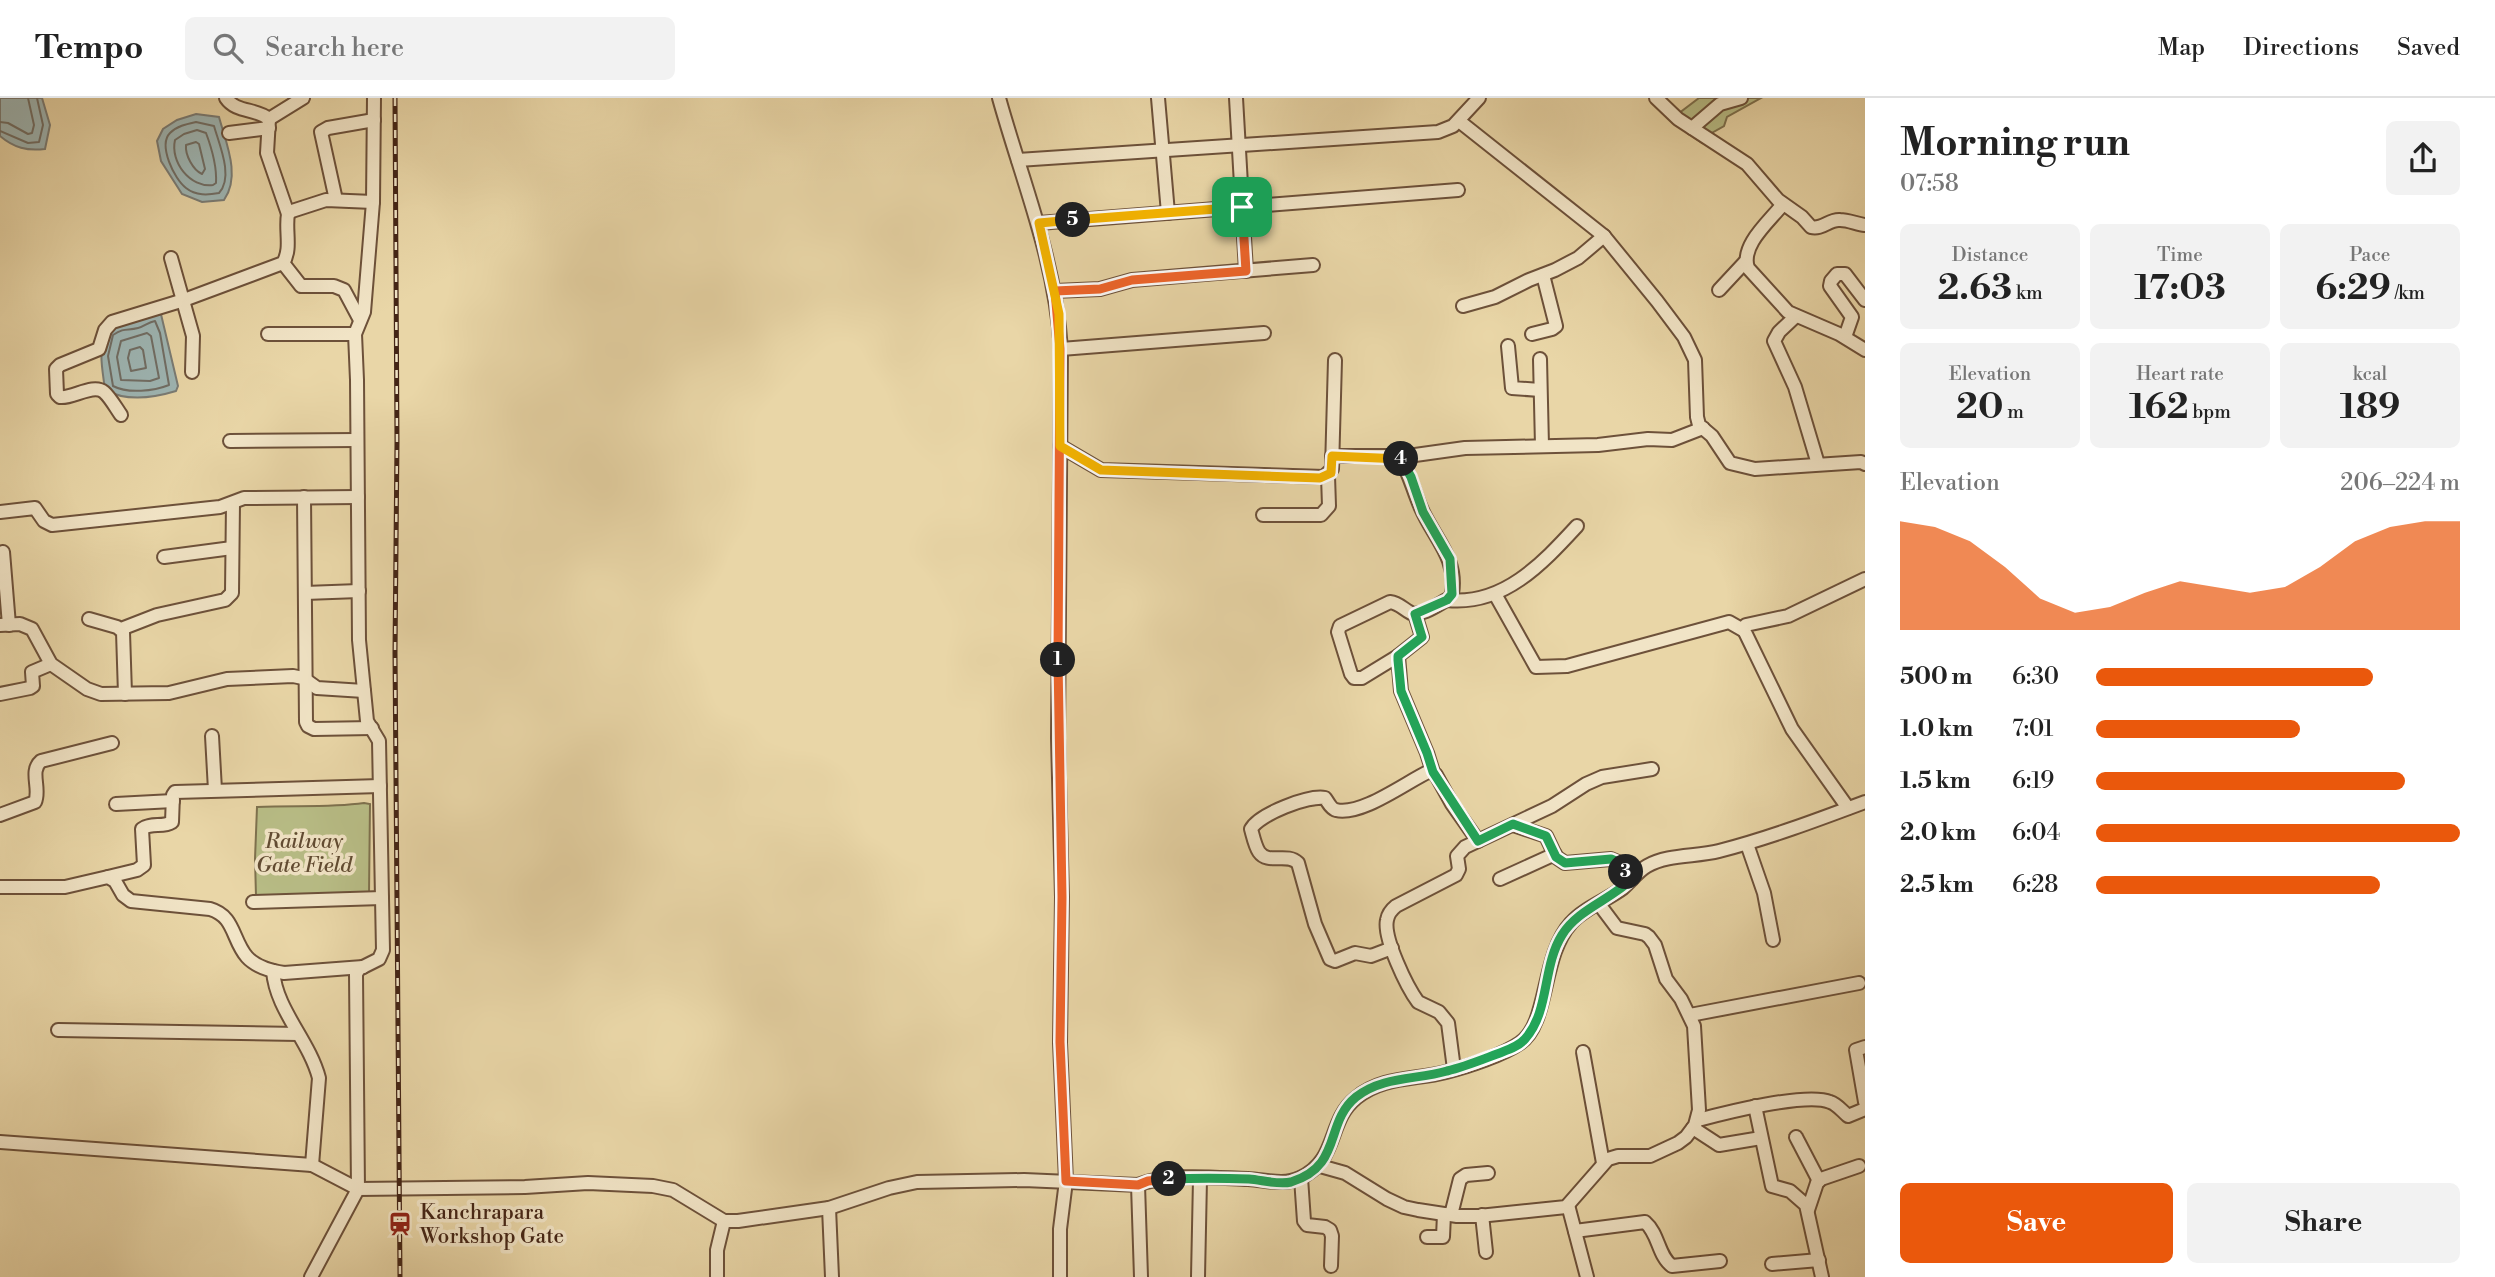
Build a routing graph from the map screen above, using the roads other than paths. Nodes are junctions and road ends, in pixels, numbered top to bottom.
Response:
1 (226, 98) edge
2 (303, 98) edge
3 (374, 98) edge
4 (999, 98) edge
5 (1158, 98) edge
6 (1236, 98) edge
7 (1479, 98) edge
8 (1656, 98) edge
9 (1741, 98) edge
10 (374, 120) junction
11 (1459, 121) junction
12 (269, 123) junction
13 (1692, 128) junction
14 (229, 133) dead end
15 (1237, 146) junction
16 (1164, 150) junction
17 (1018, 160) junction
18 (1458, 190) dead end
19 (336, 200) junction
20 (373, 202) junction
21 (1783, 204) junction
22 (1242, 207) junction
23 (1168, 213) junction
24 (288, 214) junction
25 (1039, 223) junction
26 (1865, 225) edge
27 (1604, 236) junction
28 (171, 258) dead end
29 (1746, 261) junction
30 (283, 262) junction
31 (1313, 265) dead end
32 (1246, 271) junction
33 (1543, 275) junction
34 (1719, 290) dead end
35 (1055, 291) junction
36 (184, 300) junction
37 (1865, 300) edge
38 (1463, 306) dead end
39 (1796, 316) junction
40 (360, 320) junction
41 (1264, 333) dead end
42 (268, 334) dead end
43 (355, 334) junction
44 (1532, 334) dead end
45 (1844, 337) junction
46 (1508, 346) dead end
47 (1060, 349) junction
48 (1865, 350) edge
49 (1540, 359) dead end
50 (1335, 360) dead end
51 (192, 372) dead end
52 (1540, 390) junction
53 (121, 415) dead end
54 (1703, 428) junction
55 (357, 440) junction
56 (230, 441) dead end
57 (1060, 446) junction
58 (1542, 446) junction
59 (1332, 456) junction
60 (1400, 457) junction
61 (1818, 464) junction
62 (1865, 464) edge
63 (1328, 476) junction
64 (358, 497) junction
65 (304, 498) junction
66 (233, 503) junction
67 (0, 512) edge
68 (1263, 515) dead end
69 (1577, 526) dead end
70 (232, 548) junction
71 (3, 552) dead end
72 (164, 557) dead end
73 (2, 568) edge
74 (1865, 579) edge
75 (359, 591) junction
76 (305, 593) junction
77 (1495, 594) junction
78 (1447, 600) junction
79 (1415, 614) junction
80 (89, 619) dead end
81 (4, 625) edge
82 (121, 629) junction
83 (1743, 630) junction
84 (1398, 656) junction
85 (51, 664) junction
86 (305, 681) junction
87 (364, 691) junction
88 (0, 694) edge
89 (125, 694) junction
90 (373, 728) junction
91 (212, 736) dead end
92 (112, 743) dead end
93 (1652, 769) dead end
94 (1433, 772) junction
95 (380, 786) junction
96 (215, 790) junction
97 (173, 801) junction
98 (1865, 802) edge
99 (116, 804) dead end
100 (1848, 808) junction
101 (0, 815) edge
102 (1513, 824) junction
103 (1478, 841) junction
104 (1747, 844) junction
105 (1555, 854) junction
106 (108, 877) junction
107 (1500, 879) dead end
108 (1632, 879) junction
109 (0, 887) edge
110 (382, 898) junction
111 (253, 902) dead end
112 (1599, 904) junction
113 (1773, 940) dead end
114 (1392, 948) junction
115 (363, 967) junction
116 (273, 971) junction
117 (1859, 983) dead end
118 (1690, 1015) junction
119 (58, 1030) dead end
120 (298, 1034) junction
121 (1865, 1047) edge
122 (1583, 1052) dead end
123 (1454, 1069) junction
124 (1865, 1102) edge
125 (1755, 1106) junction
126 (1865, 1109) edge
127 (1695, 1124) junction
128 (1796, 1137) dead end
129 (1761, 1138) junction
130 (0, 1142) edge
131 (1603, 1163) junction
132 (312, 1165) junction
133 (1320, 1166) junction
134 (1859, 1166) dead end
135 (1488, 1173) dead end
136 (1200, 1178) junction
137 (1301, 1178) junction
138 (1066, 1181) junction
139 (1819, 1181) junction
140 (1138, 1185) junction
141 (358, 1189) junction
142 (1569, 1205) junction
143 (829, 1208) junction
144 (1808, 1210) junction
145 (1448, 1214) junction
146 (1482, 1216) junction
147 (724, 1220) junction
148 (1575, 1231) junction
149 (1427, 1237) dead end
150 (1486, 1252) dead end
151 (1819, 1260) junction
152 (1720, 1261) dead end
153 (1772, 1264) dead end
154 (1331, 1266) dead end
155 (311, 1277) edge
156 (717, 1277) edge
157 (832, 1277) edge
158 (1059, 1277) edge
159 (1140, 1277) edge
160 (1198, 1277) edge
161 (1587, 1277) edge
162 (1822, 1277) edge

1 - 12 street
2 - 12 street
3 - 10 street
4 - 17 street
5 - 16 street
6 - 15 street
7 - 11 street
8 - 13 street
9 - 13 street
10 - 19 street
10 - 20 street
11 - 15 street
11 - 27 street
12 - 14 street
12 - 24 street
13 - 21 street
15 - 16 street
15 - 22 street
16 - 17 street
16 - 23 street
17 - 25 street
18 - 22 street
19 - 20 street
19 - 24 street
20 - 40 street
21 - 26 street
21 - 29 street
22 - 23 street
22 - 32 street
23 - 25 street
24 - 30 street
25 - 35 street
27 - 33 street
27 - 54 street
28 - 36 street
29 - 34 street
29 - 39 street
30 - 36 street
30 - 40 street
31 - 32 street
32 - 35 street
33 - 38 street
33 - 44 street
35 - 47 street
36 - 51 street
36 - 53 street
37 - 45 street
39 - 45 street
39 - 61 street
40 - 43 street
41 - 47 street
42 - 43 street
43 - 55 street
45 - 48 street
46 - 52 street
47 - 57 street
49 - 52 street
50 - 59 street
52 - 58 street
54 - 58 street
54 - 61 street
55 - 56 street
55 - 64 street
57 - 63 street
57 - 138 street
58 - 60 street
59 - 60 street
59 - 63 street
60 - 78 street
61 - 62 street
63 - 68 street
64 - 65 street
64 - 75 street
65 - 66 street
65 - 76 street
66 - 67 street
66 - 70 street
69 - 77 street
70 - 72 street
70 - 82 street
71 - 73 street
73 - 81 street
74 - 83 street
75 - 76 street
75 - 87 street
76 - 86 street
77 - 78 street
77 - 83 street
78 - 79 street
79 - 84 street
79 - 84 street
80 - 82 street
81 - 85 street
82 - 89 street
83 - 100 street
84 - 94 street
85 - 88 street
85 - 89 street
86 - 87 street
86 - 89 street
86 - 90 street
87 - 90 street
90 - 95 street
91 - 96 street
92 - 101 street
93 - 102 street
94 - 103 street
94 - 114 street
95 - 96 street
95 - 110 street
96 - 97 street
97 - 99 street
97 - 106 street
98 - 100 street
100 - 104 street
102 - 103 street
102 - 105 street
103 - 114 street
104 - 108 street
104 - 113 street
105 - 107 street
105 - 108 street
106 - 109 street
106 - 116 street
108 - 112 street
110 - 111 street
110 - 115 street
112 - 118 street
112 - 123 street
114 - 123 street
115 - 116 street
115 - 141 street
116 - 120 street
117 - 118 street
118 - 127 street
119 - 120 street
120 - 132 street
121 - 124 street
122 - 131 street
123 - 133 street
125 - 126 street
125 - 127 street
125 - 129 street
127 - 129 street
127 - 131 street
128 - 139 street
129 - 144 street
130 - 132 street
131 - 142 street
132 - 141 street
133 - 137 street
133 - 145 street
134 - 139 street
135 - 145 street
136 - 137 street
136 - 140 street
136 - 160 street
137 - 154 street
138 - 140 street
138 - 143 street
138 - 158 street
139 - 144 street
140 - 159 street
141 - 147 street
141 - 155 street
142 - 146 street
142 - 148 street
143 - 147 street
143 - 157 street
144 - 151 street
145 - 146 street
145 - 149 street
146 - 150 street
147 - 156 street
148 - 152 street
148 - 161 street
151 - 153 street
151 - 162 street

